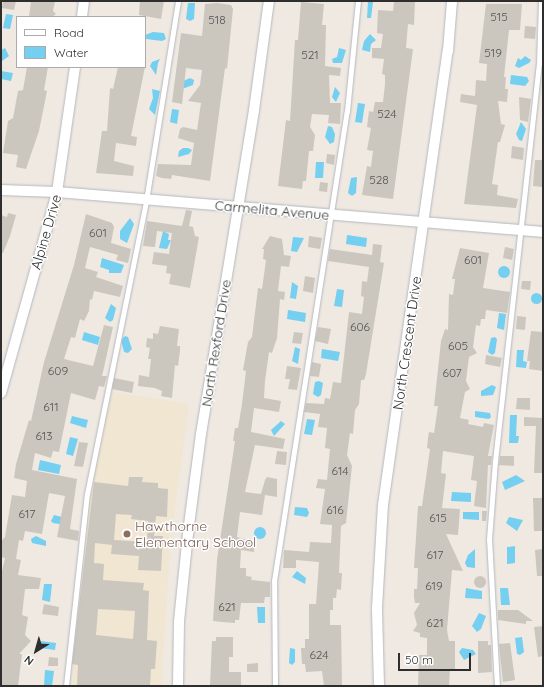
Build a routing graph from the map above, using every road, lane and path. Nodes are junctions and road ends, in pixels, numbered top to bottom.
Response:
1 (84, 1) edge
2 (178, 1) edge
3 (269, 1) edge
4 (358, 1) edge
5 (452, 1) edge
6 (541, 1) edge
7 (82, 16) edge
8 (75, 68) edge
9 (1, 190) edge
10 (57, 192) junction
11 (146, 201) junction
12 (238, 207) junction
13 (330, 215) junction
14 (424, 222) junction
15 (522, 231) junction
16 (543, 232) edge
17 (1, 393) edge
18 (66, 686) edge
19 (178, 686) edge
20 (275, 686) edge
21 (379, 686) edge
22 (497, 686) edge

1 - 7 street
2 - 11 lane
3 - 12 street, North Rexford Drive
4 - 13 lane
5 - 14 street, North Crescent Drive
6 - 15 lane
8 - 10 street, Alpine Drive
9 - 10 street, Carmelita Avenue
10 - 11 street, Carmelita Avenue
10 - 17 street, Alpine Drive
11 - 12 street, Carmelita Avenue
11 - 18 lane
12 - 13 street, Carmelita Avenue
12 - 19 street, North Rexford Drive
13 - 14 street, Carmelita Avenue
13 - 20 lane
14 - 15 street, Carmelita Avenue
14 - 21 street, North Crescent Drive
15 - 16 street, Carmelita Avenue
15 - 22 lane

